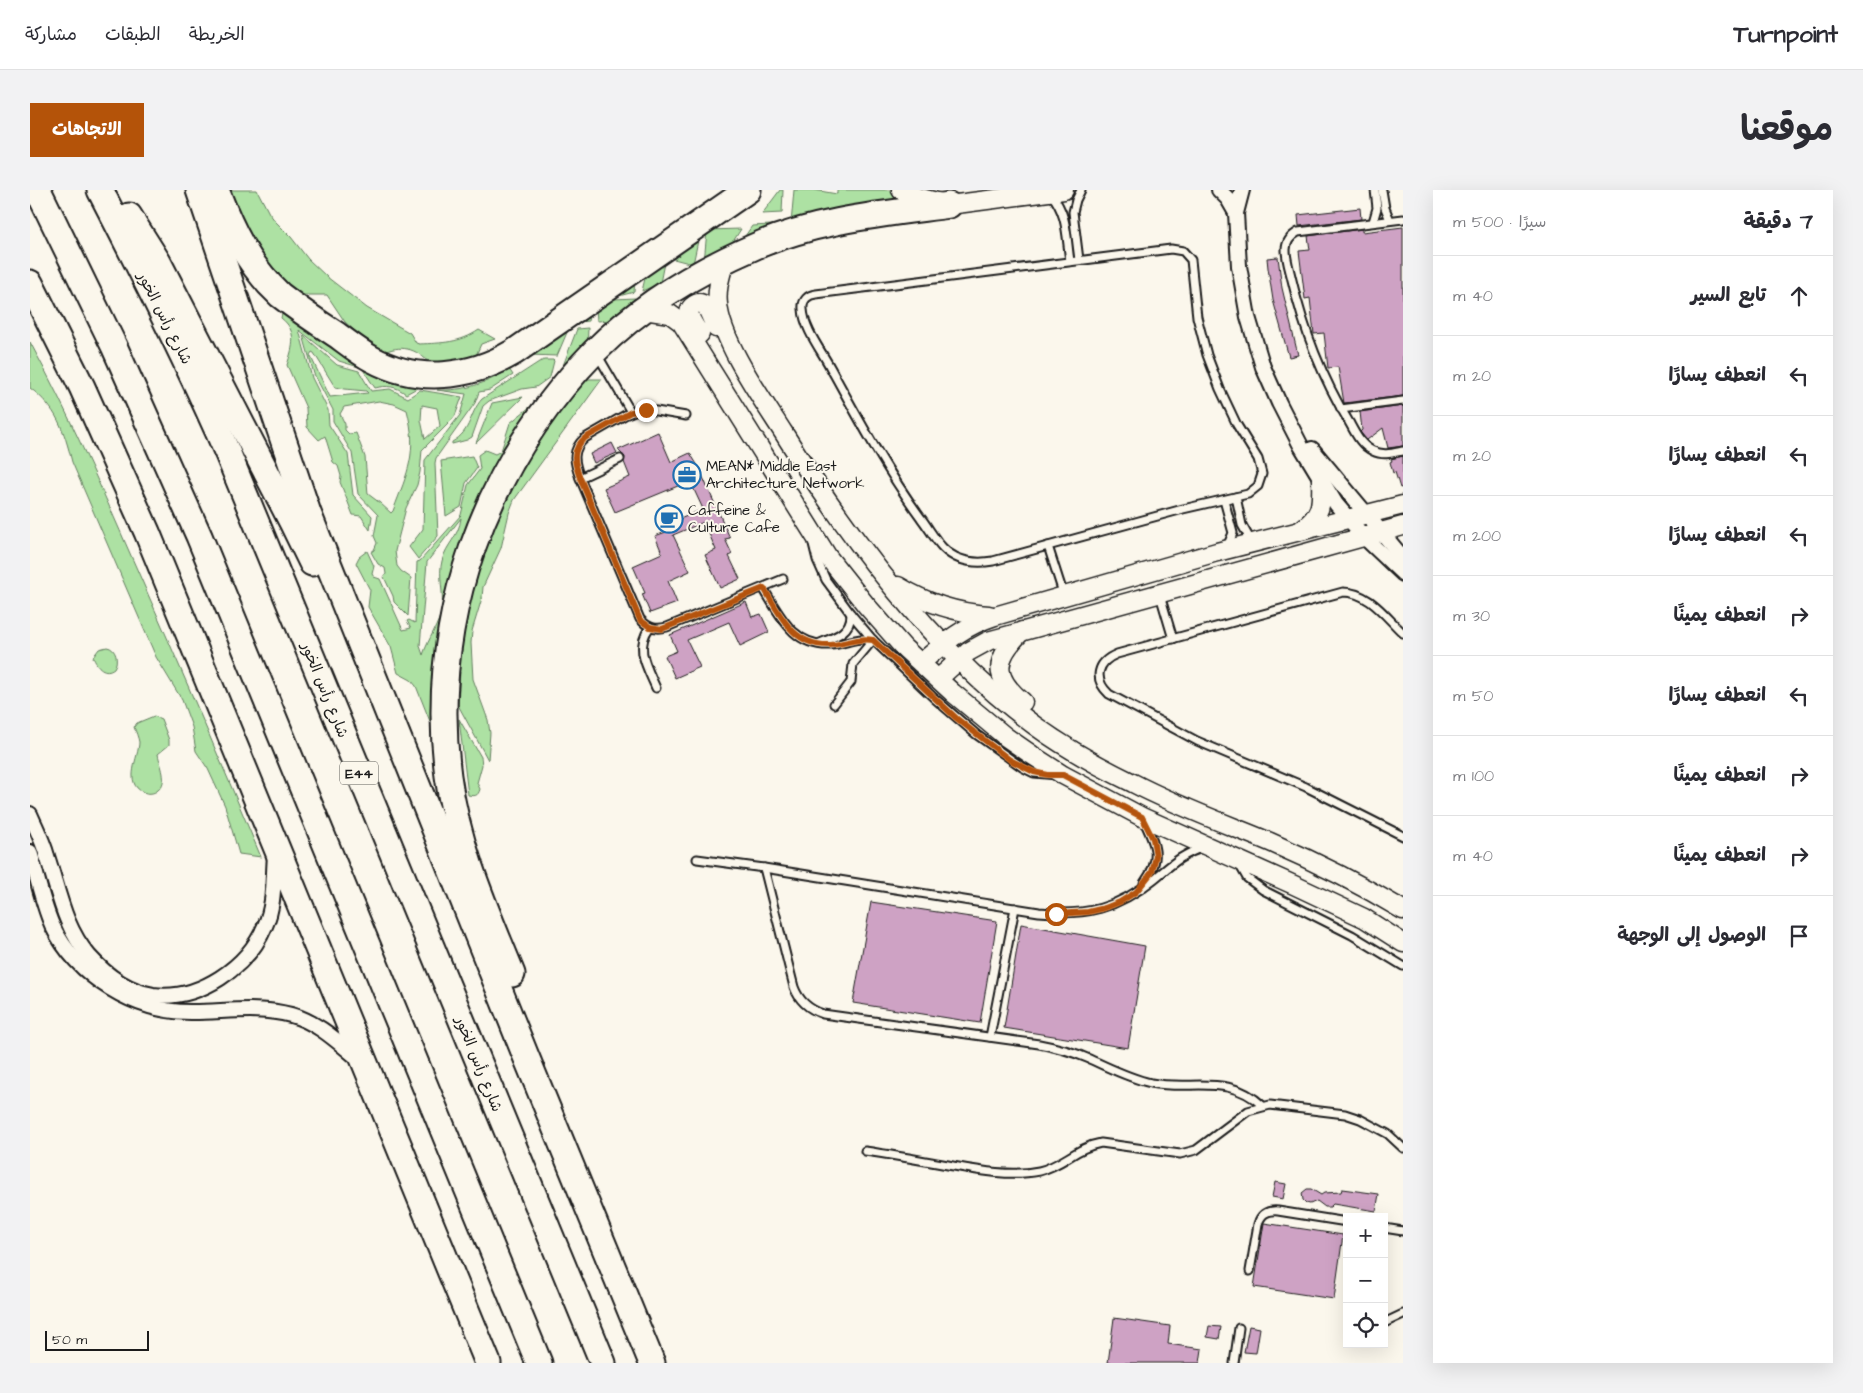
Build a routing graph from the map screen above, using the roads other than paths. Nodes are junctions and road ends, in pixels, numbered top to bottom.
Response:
1 (38, 190) edge
2 (100, 190) edge
3 (109, 190) edge
4 (199, 190) edge
5 (216, 190) edge
6 (748, 190) edge
7 (901, 190) edge
8 (1081, 190) edge
9 (1219, 190) edge
10 (1242, 190) edge
11 (1375, 190) edge
12 (1382, 190) edge
13 (1057, 191) edge
14 (948, 204) junction
15 (1236, 213) junction
16 (1403, 219) edge
17 (1390, 220) junction
18 (1373, 222) junction
19 (725, 260) junction
20 (1079, 260) junction
21 (1070, 261) junction
22 (30, 283) edge
23 (644, 310) junction
24 (596, 351) junction
25 (743, 365) junction
26 (713, 372) junction
27 (1403, 401) edge
28 (1341, 409) junction
29 (631, 412) junction
30 (686, 416) dead end
31 (1298, 437) junction
32 (1403, 451) edge
33 (620, 459) dead end
34 (580, 478) junction
35 (1322, 479) junction
36 (1236, 497) junction
37 (1224, 500) junction
38 (1403, 506) edge
39 (1367, 515) junction
40 (1349, 520) junction
41 (1403, 526) edge
42 (811, 532) junction
43 (1298, 533) junction
44 (1372, 534) junction
45 (1253, 543) junction
46 (1048, 546) junction
47 (1225, 550) junction
48 (1403, 558) edge
49 (1403, 574) edge
50 (884, 576) junction
51 (783, 580) dead end
52 (764, 588) junction
53 (1160, 594) junction
54 (1064, 596) junction
55 (851, 614) junction
56 (994, 616) junction
57 (650, 627) junction
58 (1023, 630) junction
59 (1403, 633) edge
60 (1173, 639) junction
61 (873, 640) junction
62 (820, 644) junction
63 (930, 649) junction
64 (959, 659) junction
65 (938, 679) junction
66 (377, 686) junction
67 (656, 688) dead end
68 (953, 693) junction
69 (834, 704) dead end
70 (1076, 751) junction
71 (1063, 775) junction
72 (1134, 784) junction
73 (30, 814) edge
74 (1142, 817) junction
75 (1403, 836) edge
76 (276, 842) junction
77 (1207, 847) junction
78 (30, 852) edge
79 (696, 859) dead end
80 (1237, 859) junction
81 (764, 868) junction
82 (1136, 892) junction
83 (1015, 908) junction
84 (1403, 910) edge
85 (1403, 943) edge
86 (1403, 966) edge
87 (990, 1037) junction
88 (525, 1054) junction
89 (366, 1065) junction
90 (1263, 1106) junction
91 (1403, 1148) edge
92 (864, 1151) dead end
93 (1343, 1221) edge
94 (1388, 1229) edge
95 (1403, 1231) edge
96 (1250, 1271) dead end
97 (1403, 1314) edge
98 (1388, 1321) edge
99 (1239, 1328) dead end
100 (488, 1363) edge
101 (539, 1363) edge
102 (603, 1363) edge
103 (652, 1363) edge
104 (1234, 1363) edge

1 - 101 highway
2 - 102 highway, شارع رأس الخور / E44
3 - 66 highway
4 - 66 highway
5 - 6 highway
7 - 14 street
8 - 20 lane
9 - 15 street
10 - 15 street
11 - 18 lane
12 - 17 lane
13 - 14 street
13 - 21 lane
14 - 19 highway
15 - 31 street
16 - 17 lane
17 - 18 lane
18 - 28 lane
19 - 23 highway
19 - 25 street
20 - 21 lane
20 - 36 lane
21 - 46 lane
22 - 76 highway
23 - 24 highway
23 - 26 street
24 - 29 lane
24 - 88 highway
25 - 26 street
25 - 50 street
26 - 42 street
27 - 28 lane
28 - 32 lane
29 - 30 lane
29 - 34 lane
31 - 35 street
31 - 39 street
33 - 34 lane
34 - 57 lane
35 - 40 street
35 - 43 street
36 - 37 lane
36 - 45 lane
37 - 46 lane
37 - 47 lane
38 - 39 street
39 - 40 street
39 - 44 street
40 - 43 street
40 - 44 street
41 - 44 street
42 - 55 lane
42 - 63 street
43 - 45 street
44 - 48 street
44 - 49 street
44 - 53 street
45 - 47 street
46 - 54 lane
47 - 54 street
50 - 56 street
50 - 63 street
51 - 52 lane
52 - 57 lane
52 - 62 lane
53 - 58 street
53 - 60 lane
54 - 56 street
55 - 61 lane
55 - 62 lane
56 - 63 street
57 - 67 lane
58 - 64 street
58 - 70 street
59 - 60 lane
60 - 75 lane
61 - 62 lane
61 - 69 lane
61 - 71 lane
63 - 64 street
63 - 65 street
64 - 65 street
64 - 70 street
65 - 68 street
66 - 88 highway
68 - 71 street
68 - 72 street
70 - 72 street
71 - 74 street
72 - 84 street
73 - 76 street
74 - 77 street
74 - 82 lane
76 - 89 highway
77 - 80 street
77 - 82 lane
78 - 89 street
79 - 81 lane
80 - 85 street
80 - 86 lane
81 - 83 lane
81 - 87 lane
82 - 83 lane
83 - 87 lane
87 - 90 lane
88 - 103 highway
89 - 100 highway
90 - 91 lane
90 - 92 lane
93 - 96 lane
94 - 95 lane
97 - 98 lane
99 - 104 lane

